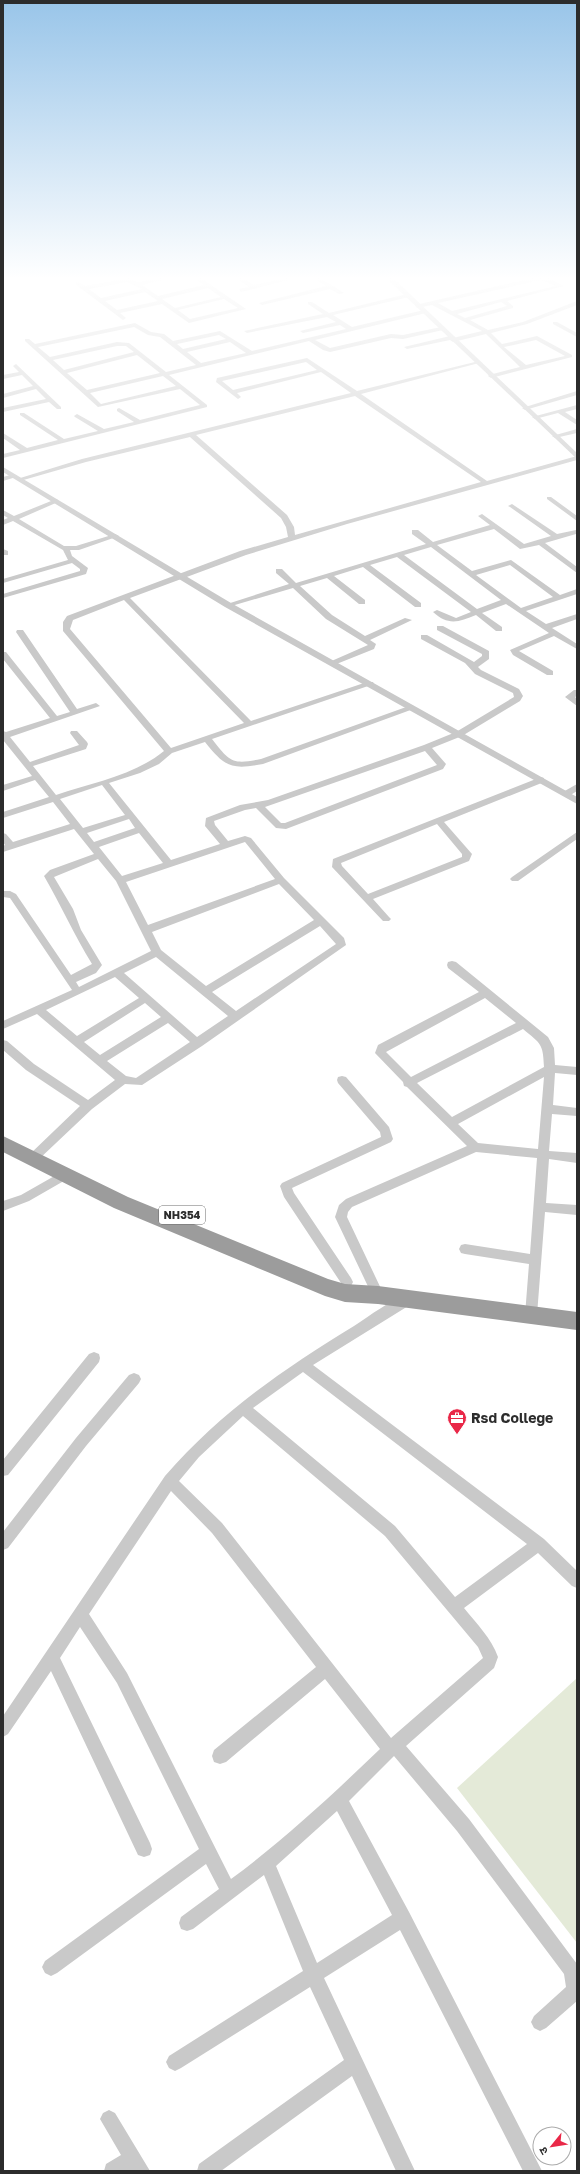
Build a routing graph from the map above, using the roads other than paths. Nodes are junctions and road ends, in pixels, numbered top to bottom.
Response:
1 (28, 377) edge
2 (68, 377) edge
3 (153, 377) edge
4 (167, 377) edge
5 (226, 377) edge
6 (268, 377) edge
7 (293, 377) edge
8 (334, 377) edge
9 (418, 377) edge
10 (493, 377) edge
11 (274, 382) junction
12 (38, 387) junction
13 (180, 387) junction
14 (232, 392) junction
15 (84, 393) junction
16 (358, 393) junction
17 (577, 393) edge
18 (3, 396) edge
19 (238, 397) dead end
20 (50, 400) junction
21 (577, 407) edge
22 (59, 408) dead end
23 (525, 408) junction
24 (3, 410) edge
25 (119, 410) dead end
26 (559, 411) junction
27 (22, 414) dead end
28 (77, 416) dead end
29 (535, 417) junction
30 (140, 423) junction
31 (577, 423) edge
32 (577, 430) edge
33 (103, 432) junction
34 (3, 435) edge
35 (192, 435) junction
36 (555, 436) junction
37 (63, 441) junction
38 (25, 450) junction
39 (3, 456) edge
40 (577, 458) edge
41 (3, 469) edge
42 (17, 477) junction
43 (3, 479) edge
44 (486, 483) junction
45 (549, 498) dead end
46 (56, 501) junction
47 (512, 506) dead end
48 (3, 512) edge
49 (482, 516) dead end
50 (12, 519) junction
51 (577, 519) edge
52 (3, 523) edge
53 (495, 526) junction
54 (415, 532) dead end
55 (576, 532) edge
56 (115, 536) junction
57 (556, 537) junction
58 (292, 538) junction
59 (541, 543) junction
60 (432, 544) junction
61 (66, 549) junction
62 (400, 555) junction
63 (74, 560) junction
64 (365, 565) junction
65 (279, 571) dead end
66 (577, 571) edge
67 (470, 574) junction
68 (180, 576) junction
69 (329, 576) junction
70 (3, 581) edge
71 (294, 586) junction
72 (577, 591) edge
73 (3, 596) edge
74 (558, 597) junction
75 (126, 598) junction
76 (506, 600) junction
77 (362, 602) dead end
78 (228, 605) junction
79 (418, 605) dead end
80 (520, 611) junction
81 (437, 612) dead end
82 (475, 612) junction
83 (577, 616) edge
84 (408, 620) dead end
85 (546, 627) junction
86 (440, 628) dead end
87 (499, 629) dead end
88 (20, 632) dead end
89 (555, 633) junction
90 (424, 637) dead end
91 (365, 639) junction
92 (577, 647) edge
93 (3, 654) edge
94 (331, 663) junction
95 (474, 666) junction
96 (550, 673) dead end
97 (370, 684) junction
98 (577, 692) edge
99 (577, 703) edge
100 (96, 706) dead end
101 (412, 708) junction
102 (75, 713) junction
103 (55, 719) junction
104 (249, 724) junction
105 (74, 733) dead end
106 (459, 734) junction
107 (4, 735) edge
108 (207, 738) junction
109 (428, 747) junction
110 (169, 751) junction
111 (28, 765) junction
112 (37, 777) junction
113 (541, 780) junction
114 (104, 782) junction
115 (577, 787) edge
116 (3, 788) edge
117 (566, 794) junction
118 (54, 798) junction
119 (577, 801) edge
120 (258, 805) junction
121 (3, 815) edge
122 (130, 816) junction
123 (438, 820) junction
124 (78, 829) junction
125 (141, 829) junction
126 (577, 835) edge
127 (3, 836) edge
128 (225, 844) junction
129 (92, 846) junction
130 (7, 848) edge
131 (100, 855) junction
132 (168, 863) junction
133 (515, 879) dead end
134 (120, 880) junction
135 (281, 880) junction
136 (3, 894) edge
137 (366, 898) junction
138 (386, 919) dead end
139 (320, 921) junction
140 (146, 930) junction
141 (157, 952) junction
142 (452, 965) dead end
143 (116, 972) junction
144 (70, 980) junction
145 (77, 992) junction
146 (204, 992) junction
147 (486, 993) junction
148 (146, 998) junction
149 (39, 1010) junction
150 (235, 1016) junction
151 (169, 1017) junction
152 (523, 1024) junction
153 (3, 1025) edge
154 (77, 1041) junction
155 (198, 1043) junction
156 (3, 1044) edge
157 (100, 1060) junction
158 (550, 1069) junction
159 (577, 1072) edge
160 (123, 1080) junction
161 (342, 1080) dead end
162 (408, 1082) junction
163 (88, 1106) junction
164 (548, 1109) junction
165 (577, 1112) edge
166 (450, 1123) junction
167 (4, 1140) edge
168 (475, 1147) junction
169 (37, 1154) junction
170 (544, 1154) junction
171 (577, 1158) edge
172 (64, 1175) junction
173 (3, 1206) edge
174 (538, 1207) junction
175 (577, 1210) edge
176 (466, 1249) dead end
177 (535, 1260) junction
178 (347, 1282) junction
179 (371, 1294) junction
180 (410, 1299) junction
181 (531, 1315) junction
182 (577, 1321) edge
183 (94, 1358) dead end
184 (303, 1365) junction
185 (134, 1379) dead end
186 (243, 1408) junction
187 (3, 1470) edge
188 (170, 1481) junction
189 (3, 1543) edge
190 (539, 1544) junction
191 (577, 1581) edge
192 (454, 1607) junction
193 (80, 1613) junction
194 (51, 1656) junction
195 (326, 1669) junction
196 (3, 1729) edge
197 (393, 1748) junction
198 (220, 1756) dead end
199 (339, 1799) junction
200 (144, 1849) dead end
201 (209, 1852) junction
202 (267, 1864) junction
203 (229, 1892) junction
204 (403, 1918) junction
205 (187, 1923) dead end
206 (51, 1967) dead end
207 (314, 1976) junction
208 (540, 2022) dead end
209 (175, 2062) dead end
210 (355, 2063) junction
211 (109, 2120) dead end
212 (137, 2164) edge
213 (113, 2171) edge
214 (206, 2171) edge
215 (406, 2171) edge
216 (533, 2171) edge

1 - 12 street
2 - 15 street
3 - 15 street
4 - 13 street
5 - 14 street
6 - 11 street
7 - 11 street
8 - 16 street
9 - 16 street
10 - 23 street
11 - 14 street
12 - 18 street
12 - 20 street
13 - 15 street
13 - 30 street
14 - 19 street
16 - 35 street
16 - 44 street
17 - 23 street
20 - 22 street
20 - 24 street
21 - 26 street
23 - 29 street
25 - 30 street
26 - 29 street
26 - 31 street
27 - 37 street
28 - 33 street
29 - 36 street
30 - 33 street
32 - 36 street
33 - 37 street
34 - 38 street
35 - 42 street
35 - 58 street
36 - 40 street
37 - 38 street
38 - 39 street
40 - 44 street
41 - 42 street
42 - 43 street
42 - 46 street
44 - 58 street
45 - 51 street
46 - 50 street
46 - 56 street
47 - 57 street
48 - 50 street
49 - 53 street
50 - 52 street
50 - 61 street
53 - 59 street
53 - 60 street
54 - 60 street
55 - 57 street
56 - 61 street
56 - 68 street
57 - 59 street
58 - 68 street
59 - 66 street
60 - 62 street
60 - 67 street
61 - 63 street
62 - 64 street
62 - 82 street
63 - 70 street
63 - 73 street
64 - 69 street
64 - 79 street
65 - 71 street
67 - 74 street
67 - 76 street
68 - 75 street
68 - 78 street
69 - 71 street
69 - 77 street
71 - 78 street
71 - 91 street
72 - 74 street
74 - 80 street
75 - 104 street
75 - 110 street
76 - 80 street
76 - 82 street
78 - 94 street
80 - 85 street
81 - 82 street
82 - 87 street
83 - 85 street
84 - 91 street
85 - 89 street
86 - 95 street
88 - 102 street
89 - 92 street
89 - 96 street
90 - 95 street
91 - 94 street
93 - 103 street
94 - 97 street
95 - 106 street
97 - 101 street
97 - 104 street
98 - 99 street
100 - 102 street
101 - 106 street
101 - 108 street
102 - 103 street
103 - 107 street
104 - 108 street
105 - 111 street
106 - 109 street
106 - 113 street
107 - 111 street
108 - 110 street
109 - 120 street
109 - 120 street
110 - 114 street
111 - 112 street
112 - 116 street
112 - 118 street
113 - 117 street
113 - 123 street
114 - 118 street
114 - 122 street
115 - 117 street
117 - 119 street
118 - 121 street
118 - 124 street
120 - 128 street
122 - 124 street
122 - 125 street
123 - 137 street
123 - 137 street
124 - 129 street
124 - 130 street
125 - 129 street
125 - 132 street
126 - 133 street
127 - 130 street
128 - 132 street
128 - 135 street
129 - 131 street
131 - 134 street
131 - 144 street
132 - 134 street
134 - 140 street
135 - 139 street
135 - 140 street
136 - 144 street
137 - 138 street
139 - 146 street
139 - 150 street
140 - 141 street
141 - 143 street
141 - 146 street
142 - 147 street
143 - 145 street
143 - 148 street
144 - 145 street
145 - 149 street
146 - 150 street
147 - 152 street
147 - 162 street
148 - 151 street
148 - 154 street
149 - 153 street
149 - 154 street
150 - 155 street
151 - 155 street
151 - 157 street
152 - 158 street
152 - 162 street
154 - 157 street
155 - 160 street
156 - 163 street
157 - 160 street
158 - 159 street
158 - 164 street
158 - 166 street
160 - 163 street
161 - 178 street
162 - 166 street
163 - 169 street
164 - 165 street
164 - 170 street
166 - 168 street
167 - 169 highway, NH354
168 - 170 street
168 - 179 street
169 - 172 highway, NH354
169 - 178 highway, NH354
170 - 171 street
170 - 174 street
172 - 173 street
172 - 179 highway, NH354
174 - 175 street
174 - 177 street
176 - 177 street
177 - 181 street
178 - 179 highway, NH354
179 - 180 highway, NH354
180 - 181 highway, NH354
180 - 184 street
181 - 182 highway, NH354
183 - 187 street
184 - 186 street
184 - 190 street
185 - 189 street
186 - 188 street
186 - 192 street
188 - 193 street
188 - 195 street
190 - 191 street
190 - 192 street
192 - 197 street
193 - 194 street
193 - 201 street
194 - 196 street
194 - 200 street
195 - 197 street
195 - 198 street
197 - 199 street
197 - 208 street
199 - 202 street
199 - 204 street
201 - 203 street
201 - 206 street
202 - 203 street
202 - 207 street
203 - 205 street
204 - 207 street
204 - 216 street
207 - 209 street
207 - 210 street
210 - 214 street
210 - 215 street
211 - 212 street
212 - 213 street

